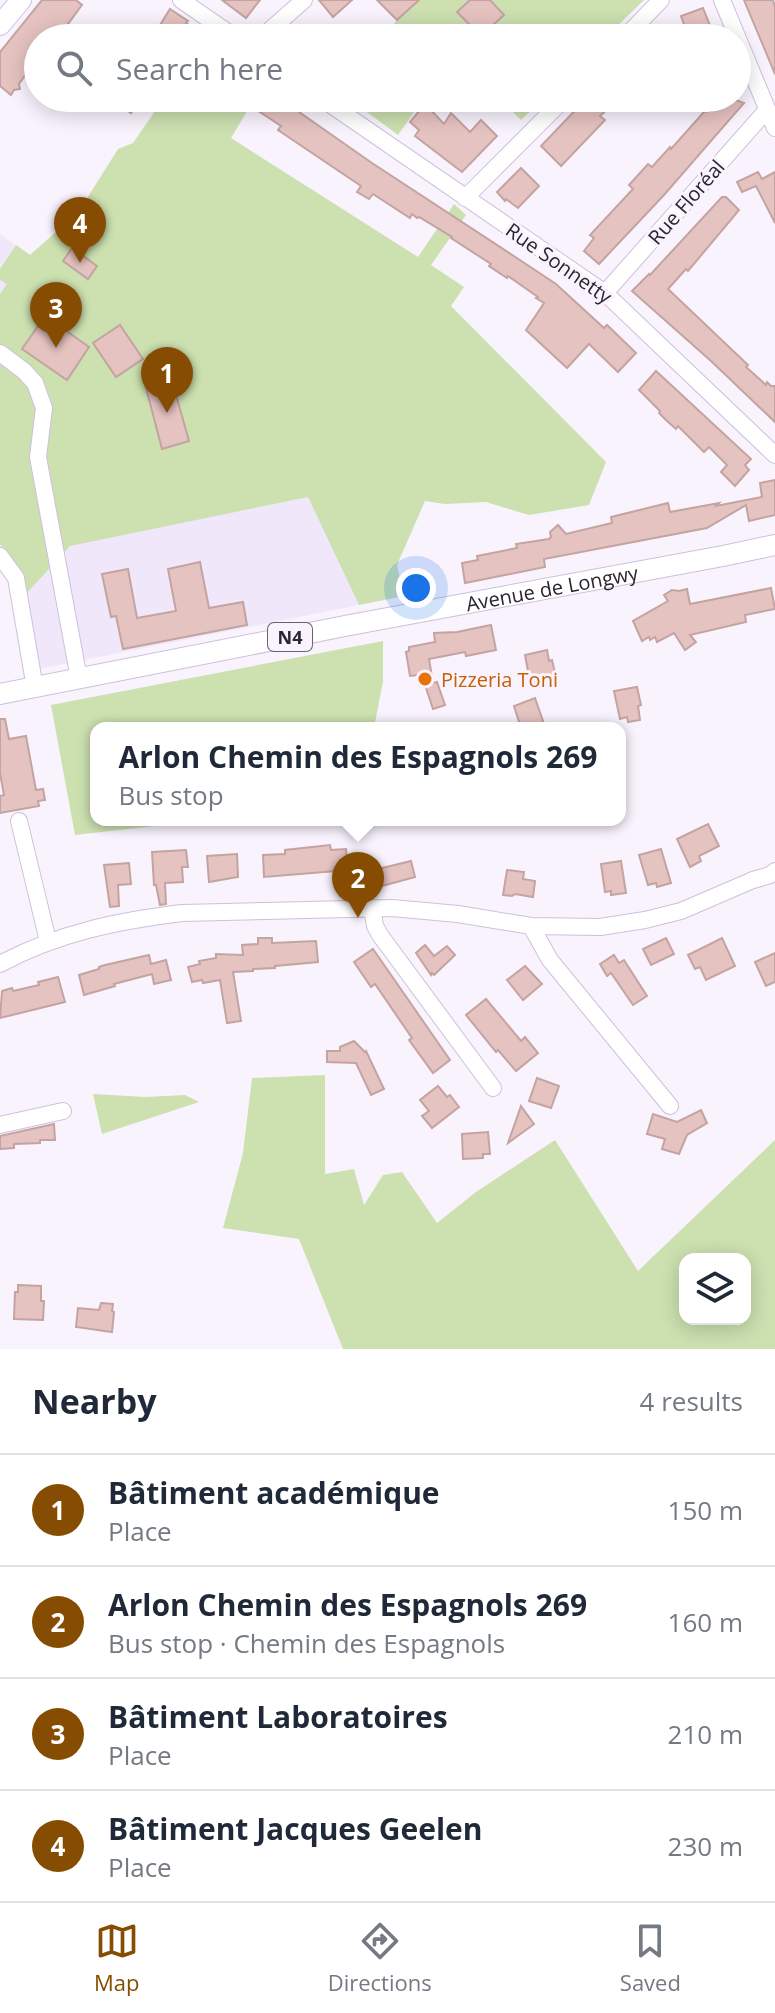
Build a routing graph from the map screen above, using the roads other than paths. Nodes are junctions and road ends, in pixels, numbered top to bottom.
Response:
1 (181, 0) edge
2 (304, 0) edge
3 (661, 0) edge
4 (722, 0) edge
5 (14, 2) edge
6 (216, 24) edge
7 (277, 24) edge
8 (638, 24) edge
9 (732, 24) edge
10 (0, 25) edge
11 (751, 73) edge
12 (766, 111) junction
13 (341, 112) edge
14 (551, 112) edge
15 (775, 128) edge
16 (465, 198) junction
17 (605, 293) junction
18 (0, 353) edge
19 (775, 455) edge
20 (775, 545) edge
21 (0, 556) edge
22 (79, 679) junction
23 (35, 688) junction
24 (0, 694) edge
25 (19, 821) dead end
26 (773, 876) edge
27 (372, 908) junction
28 (531, 926) junction
29 (48, 941) junction
30 (0, 964) edge
31 (493, 1088) dead end
32 (670, 1106) dead end
33 (63, 1111) dead end
34 (0, 1125) edge

1 - 6 street
2 - 7 street
3 - 8 street
4 - 9 street
5 - 10 main road
11 - 12 street
12 - 15 street
12 - 17 street, Rue Floréal
13 - 16 street, Rue Sonnetty
14 - 16 street
16 - 17 street, Rue Sonnetty
17 - 19 street, Rue Sonnetty
18 - 22 street
20 - 22 main road, Avenue de Longwy / N4
21 - 23 street
22 - 23 main road, Avenue de Longwy / N4
23 - 24 main road, Avenue de Longwy / N4
25 - 29 street
26 - 28 street
27 - 28 street
27 - 29 street
27 - 31 street
28 - 32 street
29 - 30 street
33 - 34 street

